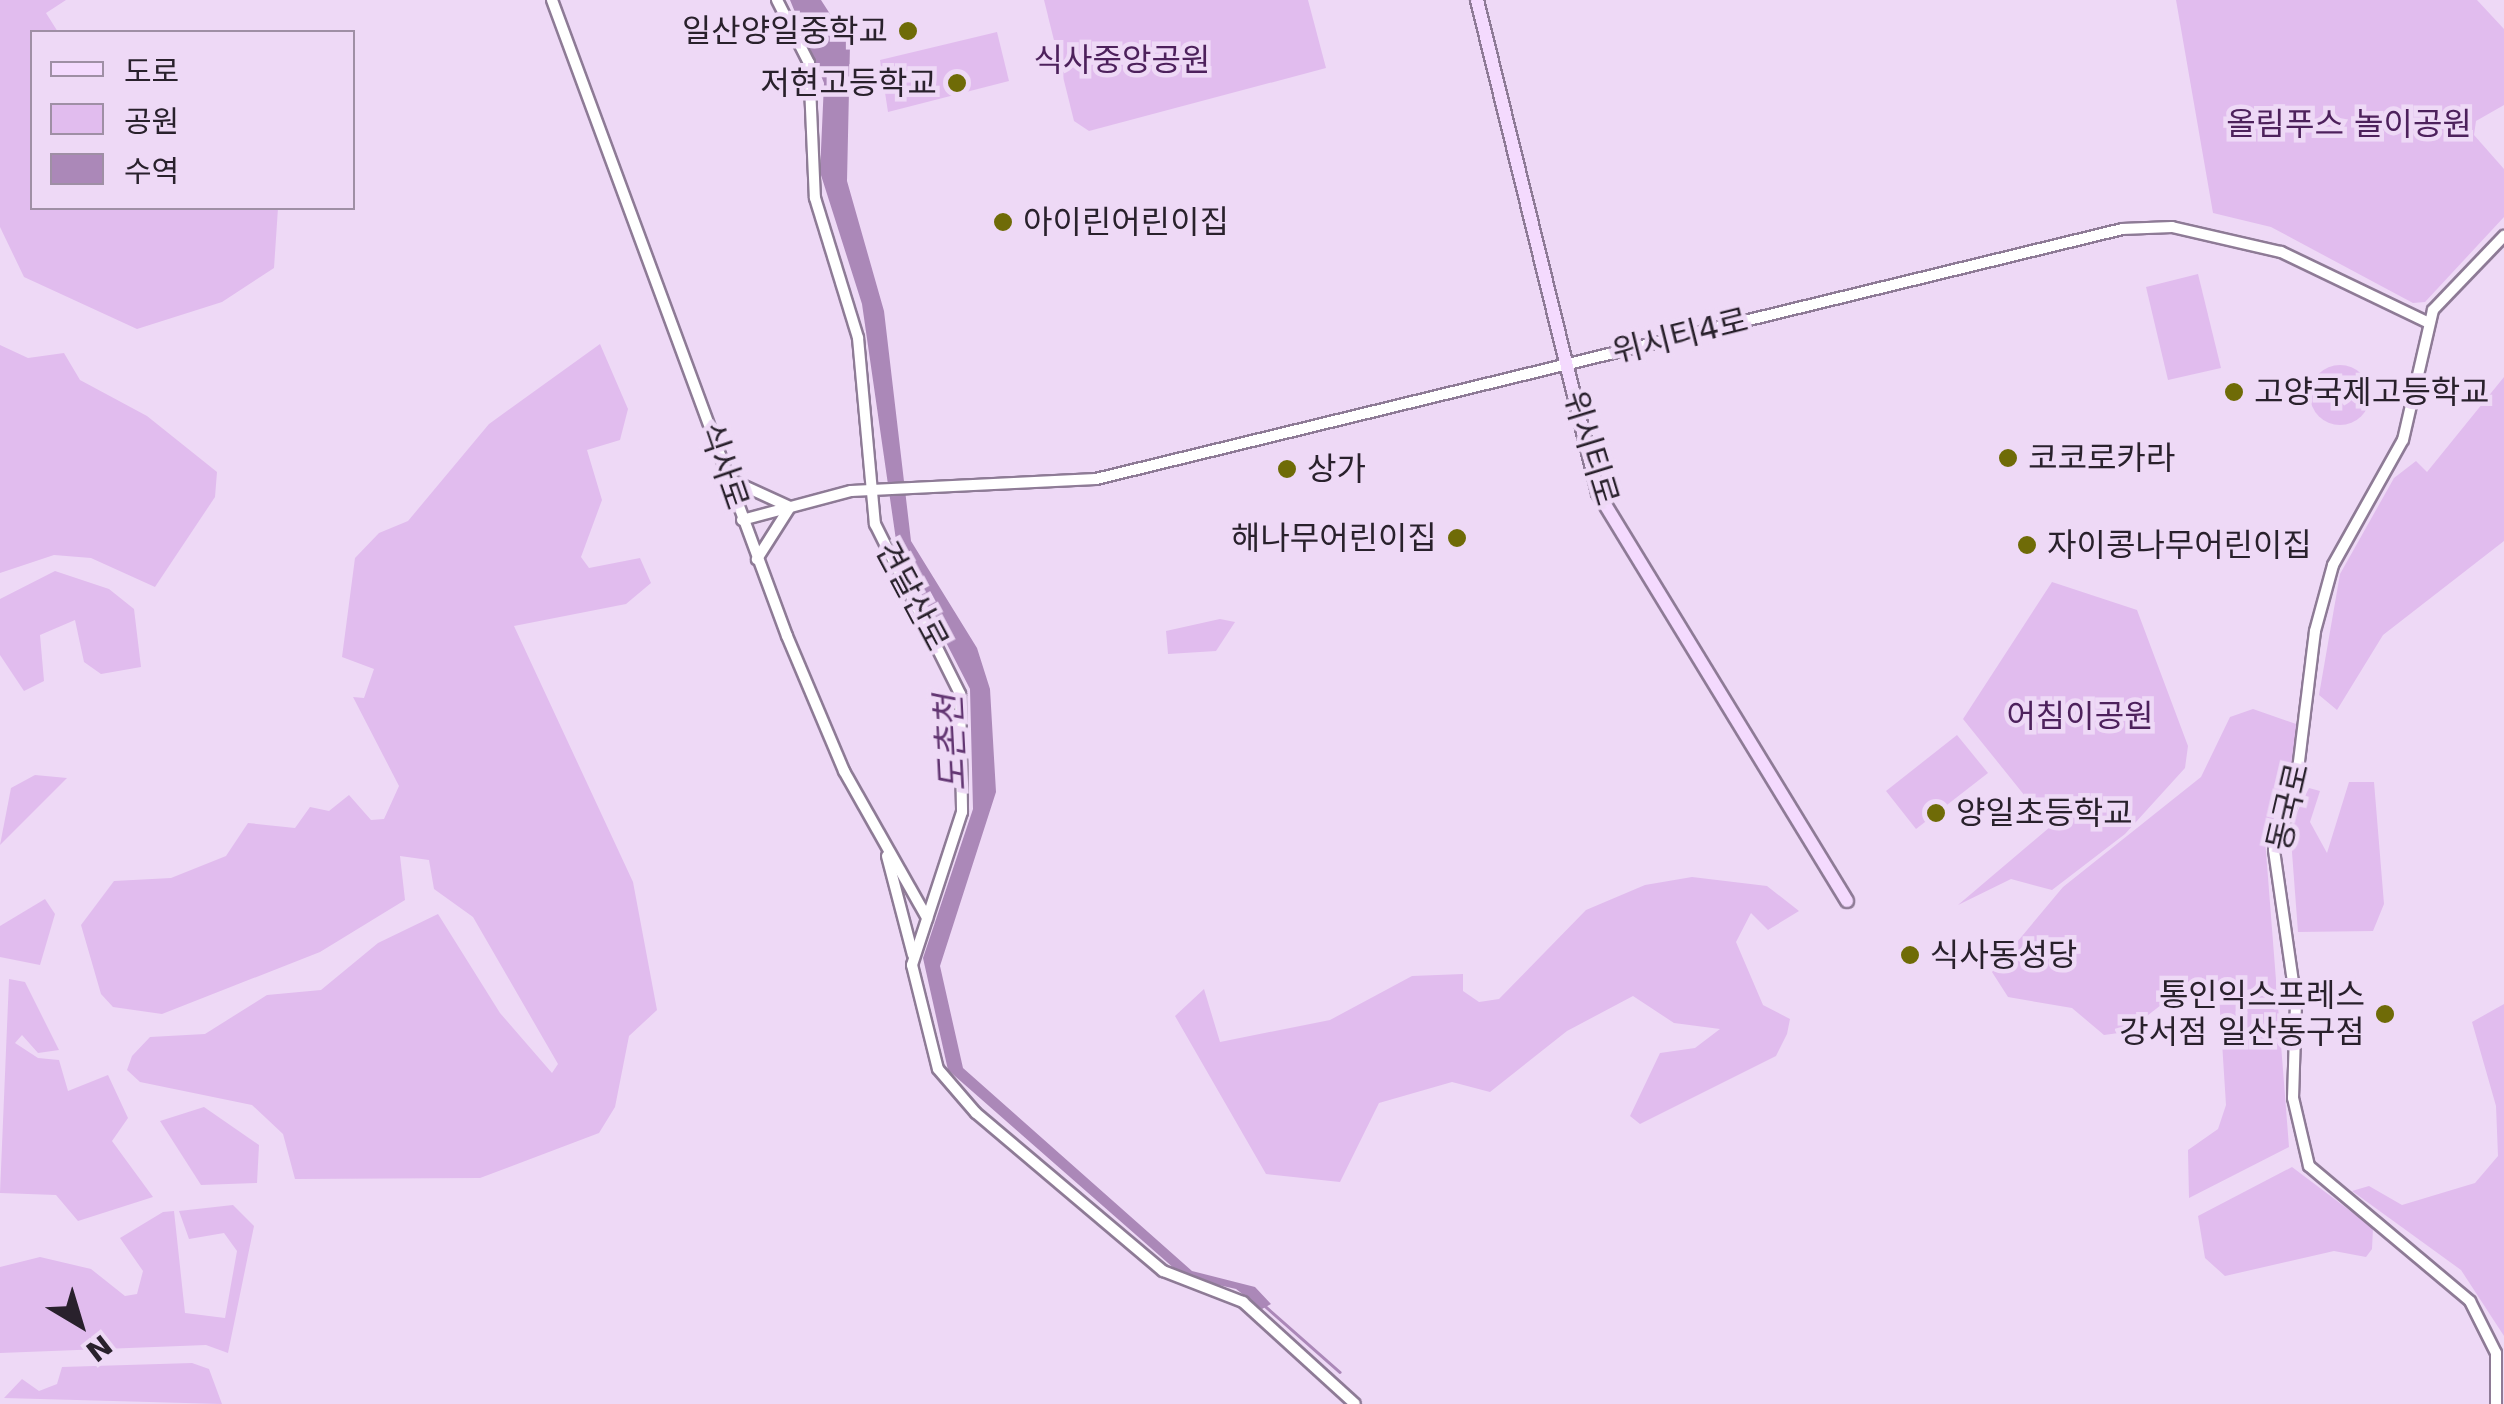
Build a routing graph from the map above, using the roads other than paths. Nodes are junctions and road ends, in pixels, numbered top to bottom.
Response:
1 (552, 0) edge
2 (778, 0) edge
3 (1477, 0) edge
4 (2504, 236) edge
5 (2427, 322) junction
6 (1566, 364) junction
7 (731, 480) junction
8 (878, 490) junction
9 (790, 507) junction
10 (742, 520) junction
11 (757, 559) junction
12 (888, 850) junction
13 (1846, 901) dead end
14 (927, 918) junction
15 (913, 955) junction
16 (1355, 1404) edge
17 (2496, 1404) edge

1 - 7 street, 식사로
2 - 8 street, 견달산로
3 - 6 main road, 위시티로
4 - 5 street, 동국로
5 - 6 street, 위시티4로
5 - 17 street, 동국로
6 - 8 street, 위시티4로
6 - 13 main road, 위시티로
7 - 9 street
7 - 10 street, 식사로
8 - 9 street
8 - 14 street, 견달산로
9 - 10 street
9 - 11 street
10 - 11 street, 식사로
11 - 12 street, 식사로
12 - 14 street, 식사로
12 - 15 street
14 - 15 street, 견달산로
15 - 16 street

